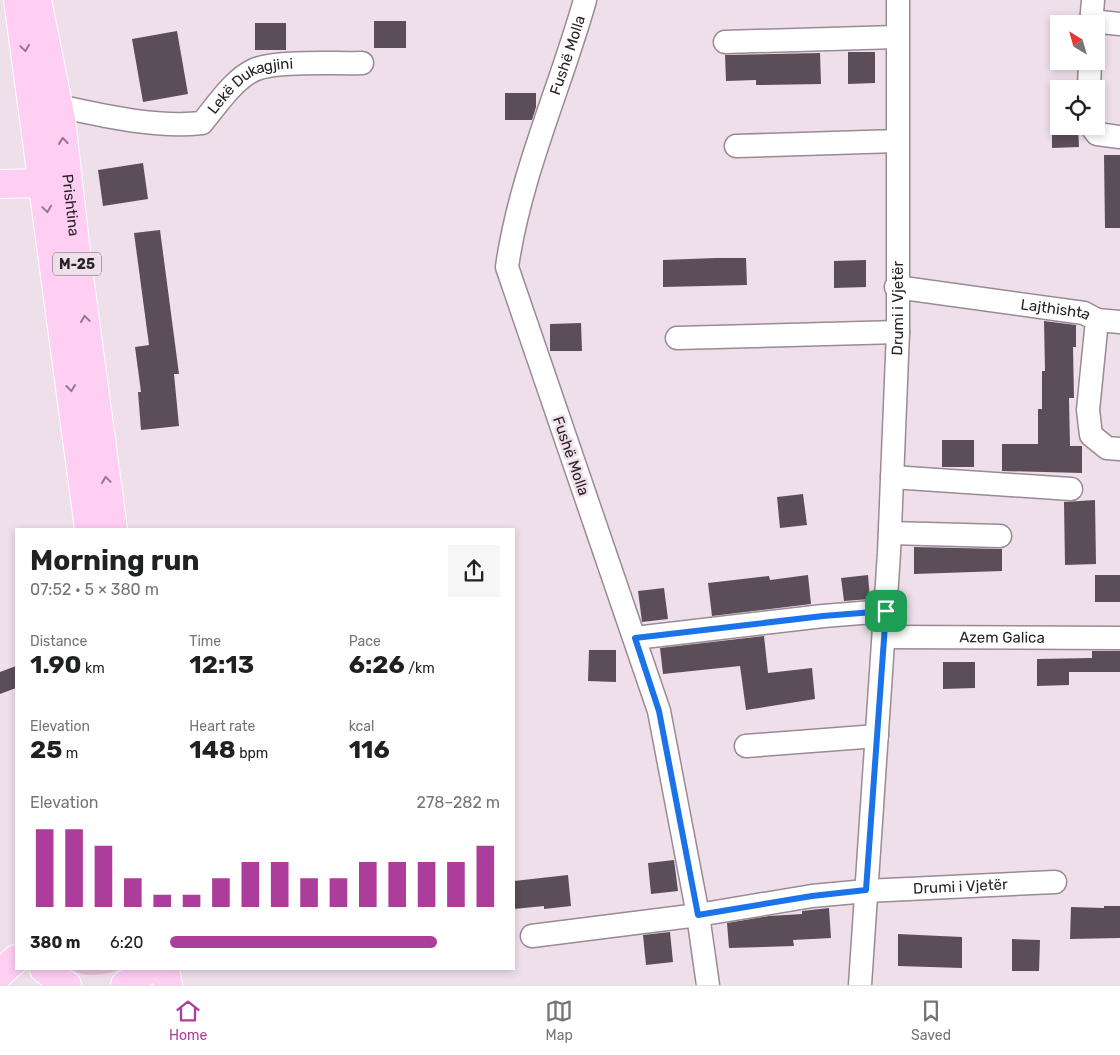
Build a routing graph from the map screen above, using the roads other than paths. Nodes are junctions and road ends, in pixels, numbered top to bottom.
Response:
1 (18, 0) edge
2 (37, 0) edge
3 (585, 0) edge
4 (898, 0) edge
5 (1105, 19) edge
6 (1120, 24) edge
7 (897, 38) junction
8 (725, 42) dead end
9 (362, 63) dead end
10 (58, 106) junction
11 (1105, 135) edge
12 (1120, 137) edge
13 (897, 141) junction
14 (736, 146) dead end
15 (55, 179) junction
16 (0, 184) edge
17 (896, 287) junction
18 (1097, 320) junction
19 (1120, 322) edge
20 (898, 332) junction
21 (677, 338) dead end
22 (1120, 449) edge
23 (892, 477) junction
24 (1071, 489) dead end
25 (89, 528) edge
26 (113, 528) edge
27 (890, 533) junction
28 (1000, 536) dead end
29 (886, 611) junction
30 (884, 636) junction
31 (635, 638) junction
32 (1120, 638) edge
33 (877, 736) junction
34 (746, 746) dead end
35 (1055, 882) dead end
36 (866, 890) junction
37 (698, 915) junction
38 (532, 936) dead end
39 (15, 960) edge
40 (148, 970) edge
41 (165, 970) edge
42 (0, 973) edge
43 (125, 985) edge
44 (168, 985) edge
45 (708, 985) edge
46 (860, 985) edge

1 -> 15 main road, Prishtina / M-25
2 - 10 main road, Prishtina / M-25
3 - 31 street, Fushë Molla
4 - 7 street, Drumi i Vjetër
5 - 6 street
7 - 8 street
7 - 13 street, Drumi i Vjetër
9 - 10 street, Lekë Dukagjini
15 -> 10 main road, Prishtina / M-25
11 - 12 street
13 - 14 street
13 - 17 street, Drumi i Vjetër
15 - 16 main road
15 -> 25 main road, Prishtina / M-25
26 -> 15 main road, Prishtina / M-25
17 - 18 street, Lajthishta
17 - 20 street, Drumi i Vjetër
18 - 19 street
18 - 22 street, Lajthishta
20 - 21 street
20 - 23 street, Drumi i Vjetër
23 - 24 street
23 - 27 street, Drumi i Vjetër
27 - 28 street
27 - 29 street, Drumi i Vjetër
29 - 30 street, Drumi i Vjetër
29 - 31 street
30 - 32 street, Azem Galica
30 - 33 street, Drumi i Vjetër
31 - 37 street, Fushë Molla
33 - 34 street
33 - 36 street, Drumi i Vjetër
35 - 36 street, Drumi i Vjetër
36 - 37 street
36 - 46 street, Drumi i Vjetër
37 - 38 street
37 - 45 street, Fushë Molla
39 - 42 main road
40 - 43 main road
41 - 44 main road

